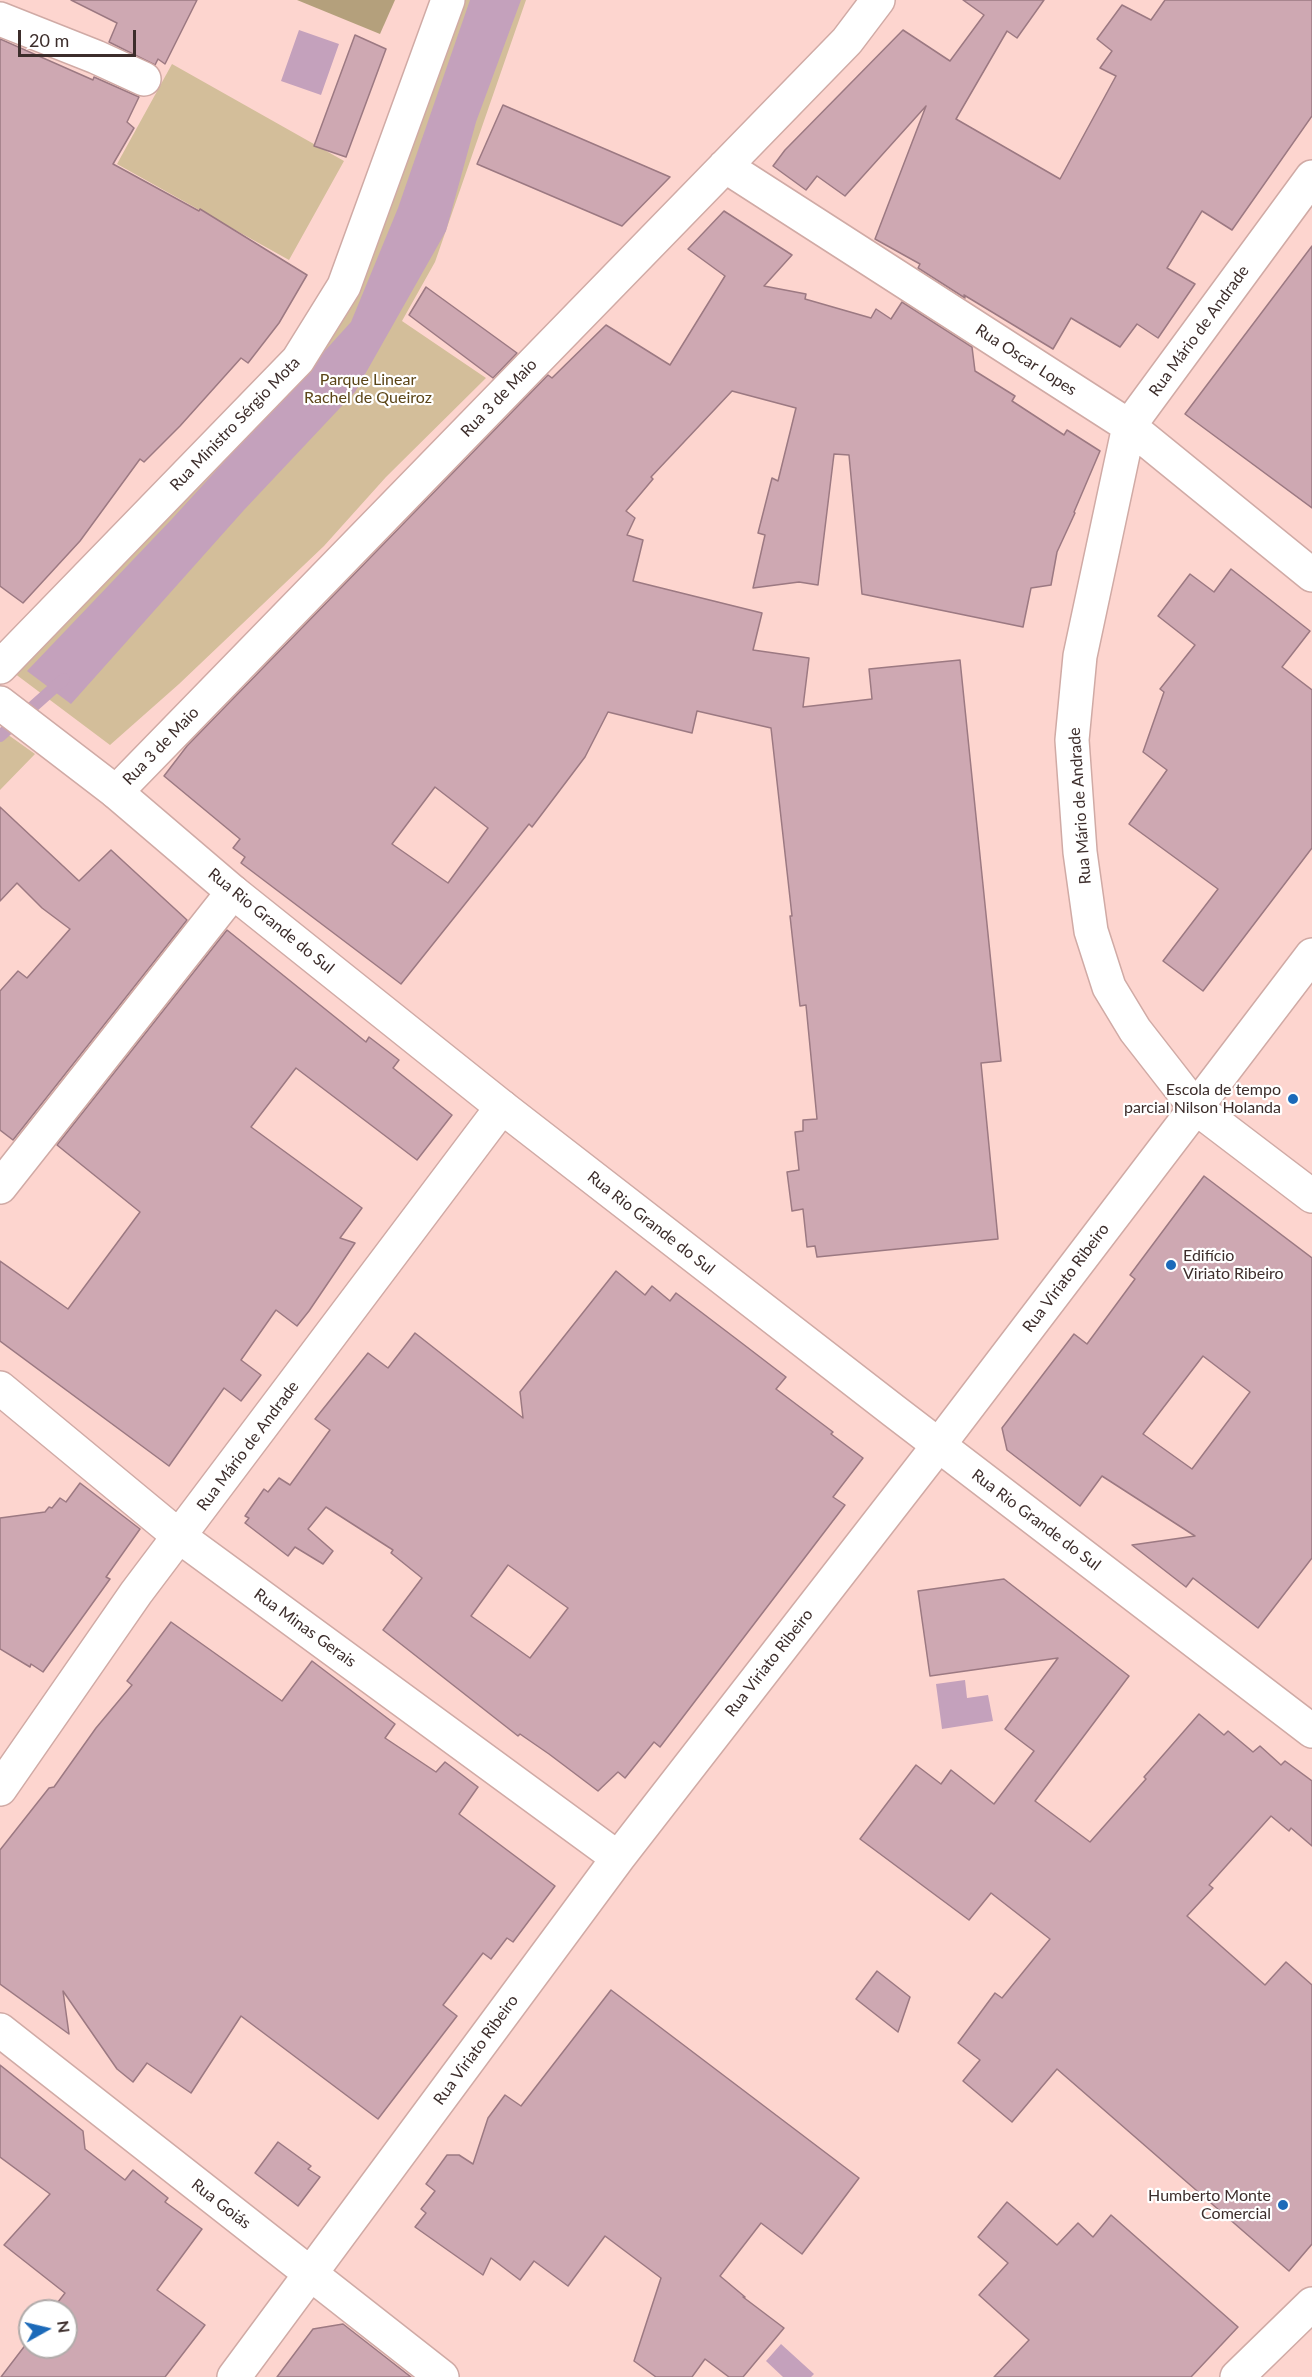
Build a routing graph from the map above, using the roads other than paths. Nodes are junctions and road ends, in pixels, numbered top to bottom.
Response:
1 (448, 0) edge
2 (878, 0) edge
3 (0, 19) edge
4 (144, 79) dead end
5 (725, 166) junction
6 (1312, 177) edge
7 (1129, 426) junction
8 (1312, 575) edge
9 (0, 667) edge
10 (0, 703) edge
11 (116, 792) junction
12 (233, 892) junction
13 (1312, 955) edge
14 (502, 1107) junction
15 (1195, 1107) junction
16 (0, 1187) edge
17 (1312, 1196) edge
18 (0, 1388) edge
19 (938, 1446) junction
20 (180, 1537) junction
21 (1310, 1725) edge
22 (0, 1789) edge
23 (618, 1858) junction
24 (0, 2030) edge
25 (310, 2275) junction
26 (1312, 2304) edge
27 (234, 2377) edge
28 (442, 2377) edge
29 (1237, 2377) edge

1 - 9 street, Rua Ministro Sérgio Mota
2 - 5 street, Rua 3 de Maio
3 - 4 street
5 - 7 street, Rua Oscar Lopes
5 - 11 street, Rua 3 de Maio
6 - 7 street, Rua Mário de Andrade
7 - 8 street, Rua Oscar Lopes
7 - 15 street, Rua Mário de Andrade
10 - 11 street, Rua Rio Grande do Sul
11 - 12 street, Rua Rio Grande do Sul
12 - 14 street, Rua Rio Grande do Sul
12 - 16 street
13 - 15 street, Rua Viriato Ribeiro
14 - 19 street, Rua Rio Grande do Sul
14 - 20 street, Rua Mário de Andrade
15 - 17 street, Rua Mário de Andrade
15 - 19 street, Rua Viriato Ribeiro
18 - 20 street, Rua Minas Gerais
19 - 21 street, Rua Rio Grande do Sul
19 - 23 street, Rua Viriato Ribeiro
20 - 22 street, Rua Mário de Andrade
20 - 23 street, Rua Minas Gerais
23 - 25 street, Rua Viriato Ribeiro
24 - 25 street, Rua Goiás
25 - 27 street, Rua Viriato Ribeiro
25 - 28 street, Rua Goiás
26 - 29 street

